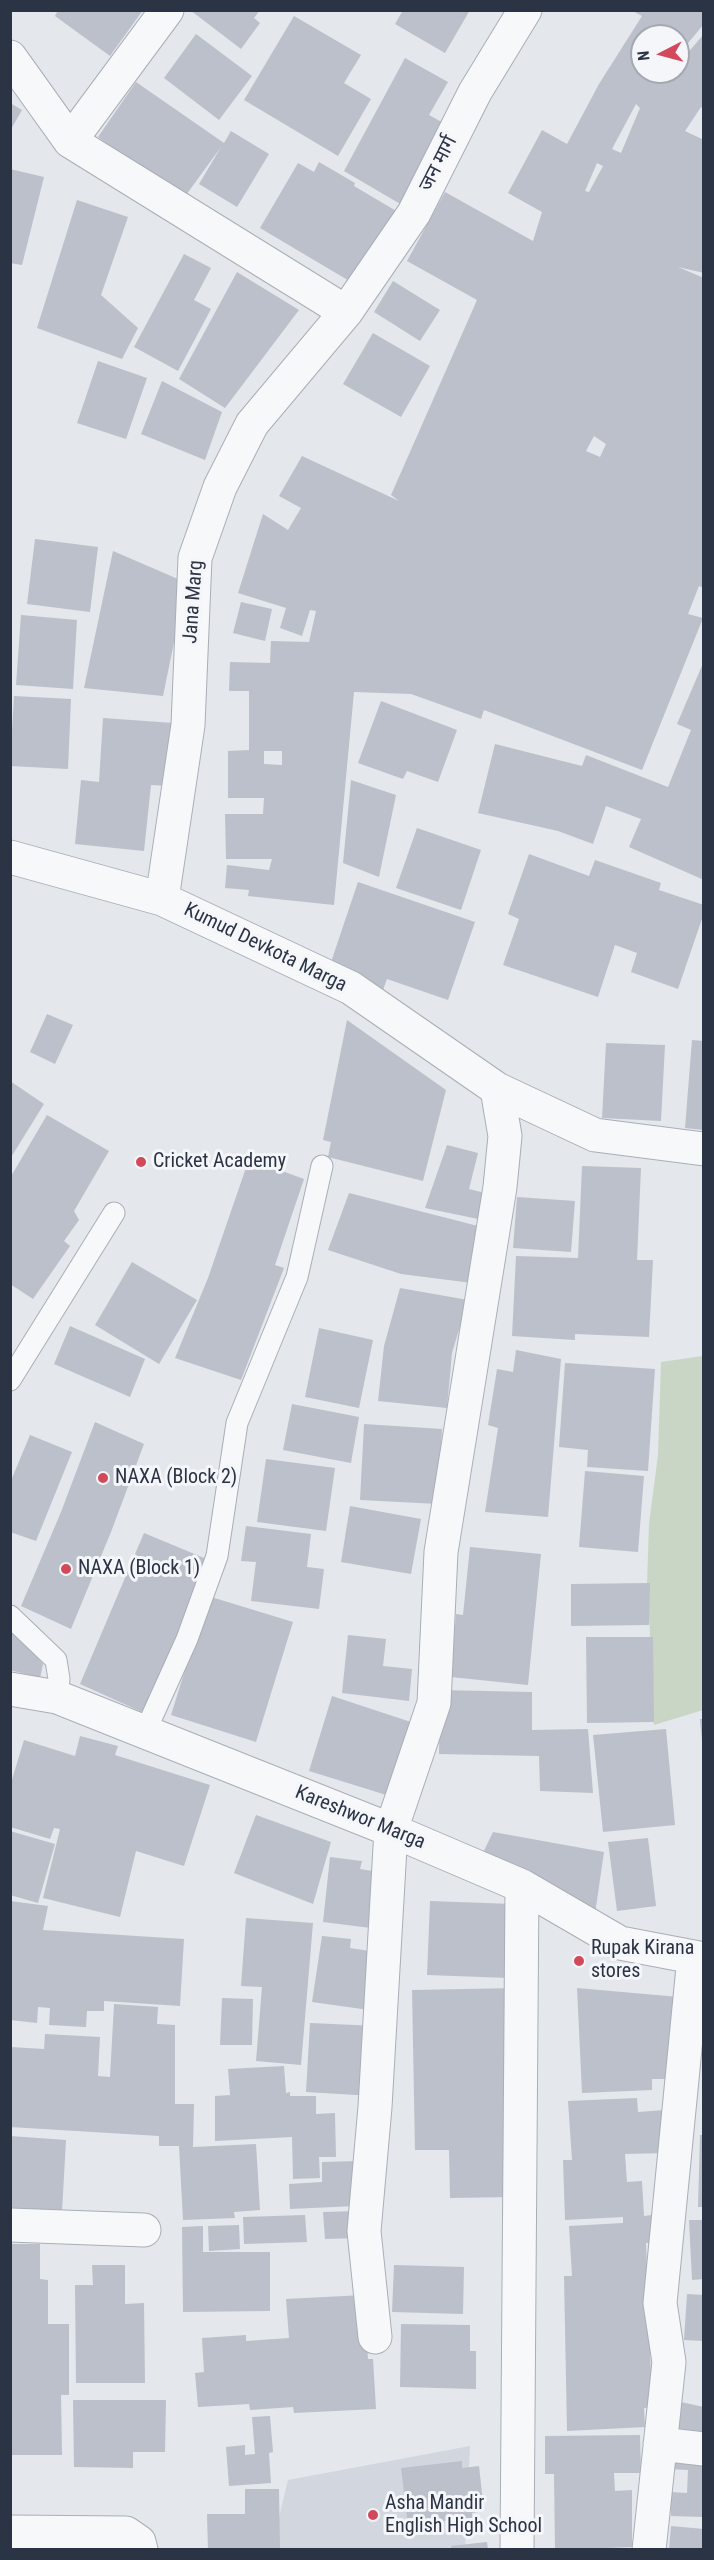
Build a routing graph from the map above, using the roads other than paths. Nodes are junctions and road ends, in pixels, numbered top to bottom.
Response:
1 (166, 10) edge
2 (525, 10) edge
3 (10, 57) edge
4 (70, 141) junction
5 (346, 312) junction
6 (10, 857) edge
7 (162, 899) junction
8 (497, 1089) junction
9 (704, 1149) edge
10 (322, 1166) dead end
11 (114, 1213) dead end
12 (10, 1380) edge
13 (10, 1616) edge
14 (12, 1696) edge
15 (57, 1697) junction
16 (146, 1732) junction
17 (392, 1830) junction
18 (522, 1886) junction
19 (699, 1958) edge
20 (10, 2225) edge
21 (144, 2230) dead end
22 (375, 2337) dead end
23 (660, 2445) junction
24 (704, 2449) edge
25 (10, 2532) edge
26 (141, 2550) edge
27 (517, 2550) edge
28 (648, 2550) edge

1 - 4 street
2 - 5 street, जन मार्ग
3 - 4 street
4 - 5 street
5 - 7 street, Jana Marg
6 - 7 street, Kumud Devkota Marga
7 - 8 street, Kumud Devkota Marga
8 - 9 street, Kumud Devkota Marga
8 - 17 street
10 - 16 lane
11 - 12 lane
13 - 15 lane
14 - 15 street, Kareshwor Marga
15 - 16 street, Kareshwor Marga
16 - 17 street, Kareshwor Marga
17 - 18 street, Kareshwor Marga
17 - 22 street
18 - 19 street, Kareshwor Marga
18 - 27 street
19 - 23 street
20 - 21 street
23 - 24 street
23 - 28 street
25 - 26 street

